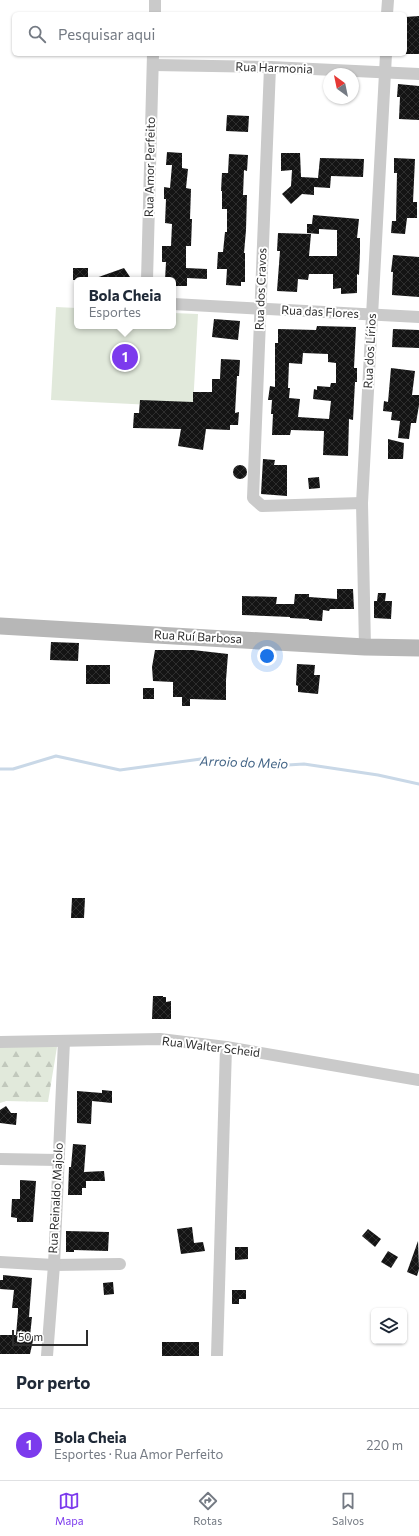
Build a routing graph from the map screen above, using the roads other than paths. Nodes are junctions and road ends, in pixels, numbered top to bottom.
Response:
1 (155, 0) edge
2 (388, 0) edge
3 (155, 12) edge
4 (388, 12) edge
5 (386, 56) edge
6 (153, 59) edge
7 (270, 67) junction
8 (386, 72) junction
9 (419, 74) edge
10 (147, 277) edge
11 (176, 304) edge
12 (260, 308) junction
13 (372, 315) junction
14 (419, 317) edge
15 (362, 503) junction
16 (0, 626) edge
17 (365, 647) junction
18 (419, 648) edge
19 (64, 1041) junction
20 (0, 1042) edge
21 (226, 1047) junction
22 (419, 1080) edge
23 (0, 1159) edge
24 (58, 1160) junction
25 (0, 1262) edge
26 (120, 1264) dead end
27 (54, 1265) junction
28 (48, 1356) edge
29 (217, 1356) edge

1 - 3 street
2 - 4 street
5 - 8 street, Rua dos Lírios
6 - 7 street, Rua Harmonia
6 - 10 street, Rua Amor Perfeito
7 - 8 street, Rua Harmonia
7 - 12 street, Rua dos Cravos
8 - 9 street, Rua Harmonia
8 - 13 street, Rua dos Lírios
11 - 12 street, Rua das Flores
12 - 13 street, Rua das Flores
12 - 15 street, Rua dos Cravos
13 - 14 street, Rua das Flores
13 - 15 street, Rua dos Lírios
15 - 17 street, Rua dos Lírios
16 - 17 main road, Rua Ruí Barbosa
17 - 18 main road, Rua Ruí Barbosa
19 - 20 street, Rua Walter Scheid
19 - 21 street, Rua Walter Scheid
19 - 24 street, Rua Reinaldo Majolo
21 - 22 street, Rua Walter Scheid
21 - 29 street
23 - 24 street
24 - 27 street, Rua Reinaldo Majolo
25 - 27 street
26 - 27 street
27 - 28 street, Rua Reinaldo Majolo

